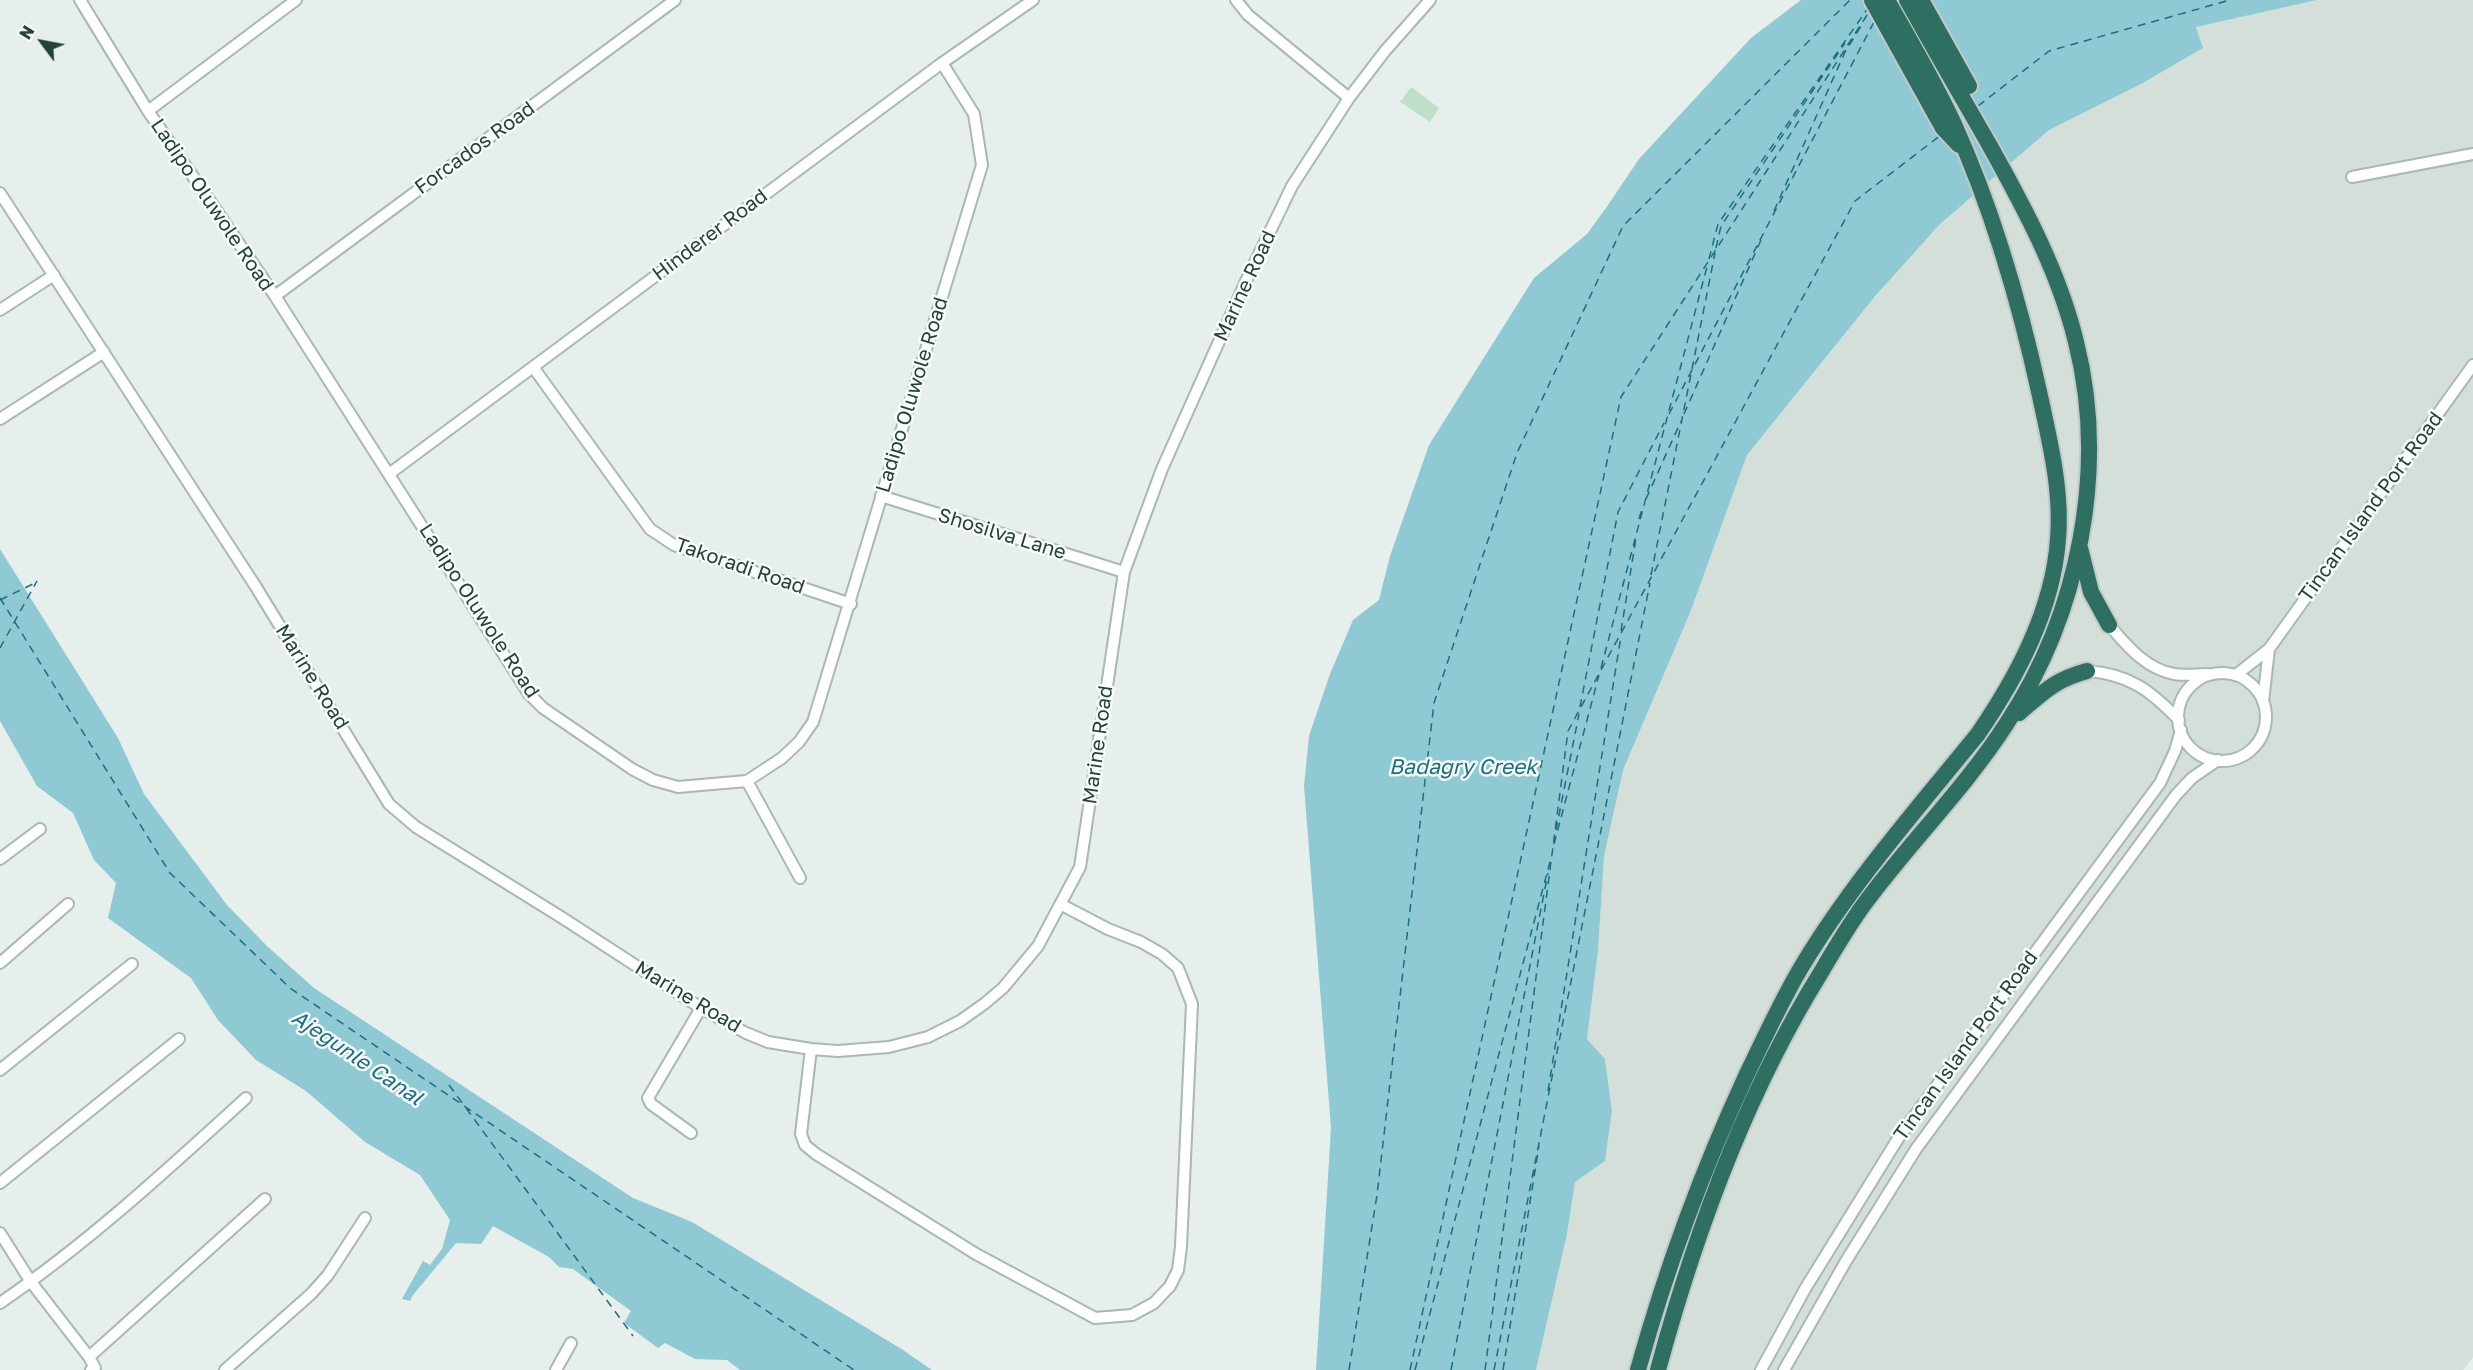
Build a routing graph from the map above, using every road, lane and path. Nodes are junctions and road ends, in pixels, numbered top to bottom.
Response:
1 (80, 0) edge
2 (296, 0) edge
3 (675, 0) edge
4 (1034, 0) edge
5 (1236, 0) edge
6 (1430, 0) edge
7 (1872, 0) edge
8 (1887, 0) edge
9 (1907, 0) edge
10 (1921, 0) edge
11 (942, 63) junction
12 (1349, 98) junction
13 (148, 111) junction
14 (1985, 137) junction
15 (1966, 152) junction
16 (2473, 154) edge
17 (2352, 177) dead end
18 (0, 193) edge
19 (54, 275) junction
20 (275, 296) junction
21 (0, 310) edge
22 (104, 352) junction
23 (2473, 364) edge
24 (533, 367) junction
25 (0, 419) edge
26 (389, 474) junction
27 (881, 496) junction
28 (2079, 541) junction
29 (1124, 572) junction
30 (851, 604) junction
31 (2109, 626) joint
32 (2270, 649) junction
33 (2086, 671) joint
34 (2211, 674) junction
35 (2236, 675) junction
36 (2264, 702) junction
37 (2007, 724) junction
38 (2180, 725) junction
39 (2218, 760) junction
40 (747, 781) junction
41 (40, 829) dead end
42 (0, 859) edge
43 (800, 878) dead end
44 (68, 904) dead end
45 (1062, 904) junction
46 (0, 963) edge
47 (132, 964) dead end
48 (701, 1008) junction
49 (179, 1039) dead end
50 (811, 1049) junction
51 (0, 1070) edge
52 (246, 1098) dead end
53 (691, 1133) dead end
54 (0, 1183) edge
55 (265, 1199) dead end
56 (365, 1218) dead end
57 (0, 1233) edge
58 (31, 1282) junction
59 (0, 1303) edge
60 (571, 1343) dead end
61 (89, 1357) junction
62 (92, 1370) edge
63 (225, 1370) edge
64 (556, 1370) edge
65 (1638, 1370) edge
66 (1658, 1370) edge
67 (1761, 1370) edge
68 (1784, 1370) edge

1 - 13 street, Ladipo Oluwole Road
2 - 13 street
3 - 20 street, Forcados Road
4 - 11 street, Hinderer Road
5 - 12 street
6 - 12 street, Marine Road
7 - 15 highway
8 - 15 highway
9 - 14 highway
10 - 14 highway
11 - 24 street, Hinderer Road
11 - 27 street, Ladipo Oluwole Road
12 - 29 street, Marine Road
13 - 20 street, Ladipo Oluwole Road
14 - 28 highway
15 - 65 highway
16 - 17 street
18 - 19 street, Marine Road
19 - 21 street
19 - 22 street, Marine Road
20 - 26 street, Ladipo Oluwole Road
22 - 25 street
22 - 48 street, Marine Road
23 - 32 street, Tincan Island Port Road
24 - 26 street, Hinderer Road
24 - 30 street, Takoradi Road
26 - 40 street, Ladipo Oluwole Road
27 - 29 street, Shosilva Lane
27 - 30 street, Ladipo Oluwole Road
28 - 31 highway
28 - 37 highway
29 - 45 street, Marine Road
30 - 40 street, Ladipo Oluwole Road
31 - 34 street
32 - 35 street, Tincan Island Port Road
32 - 36 street, Tincan Island Port Road
33 - 37 highway
33 - 38 street
34 - 35 street
34 - 38 street
35 - 36 street
36 - 39 street
37 - 66 highway
38 - 39 street
38 - 67 street, Tincan Island Port Road
39 - 68 street, Tincan Island Port Road
40 - 43 street
41 - 42 street
44 - 46 street
45 - 50 street, Marine Road
45 - 50 street
47 - 51 street
48 - 50 street, Marine Road
48 - 53 street
49 - 54 street
52 - 58 street
55 - 61 street
56 - 63 street
57 - 58 street
58 - 59 street
58 - 61 street
60 - 64 street
61 - 62 street

